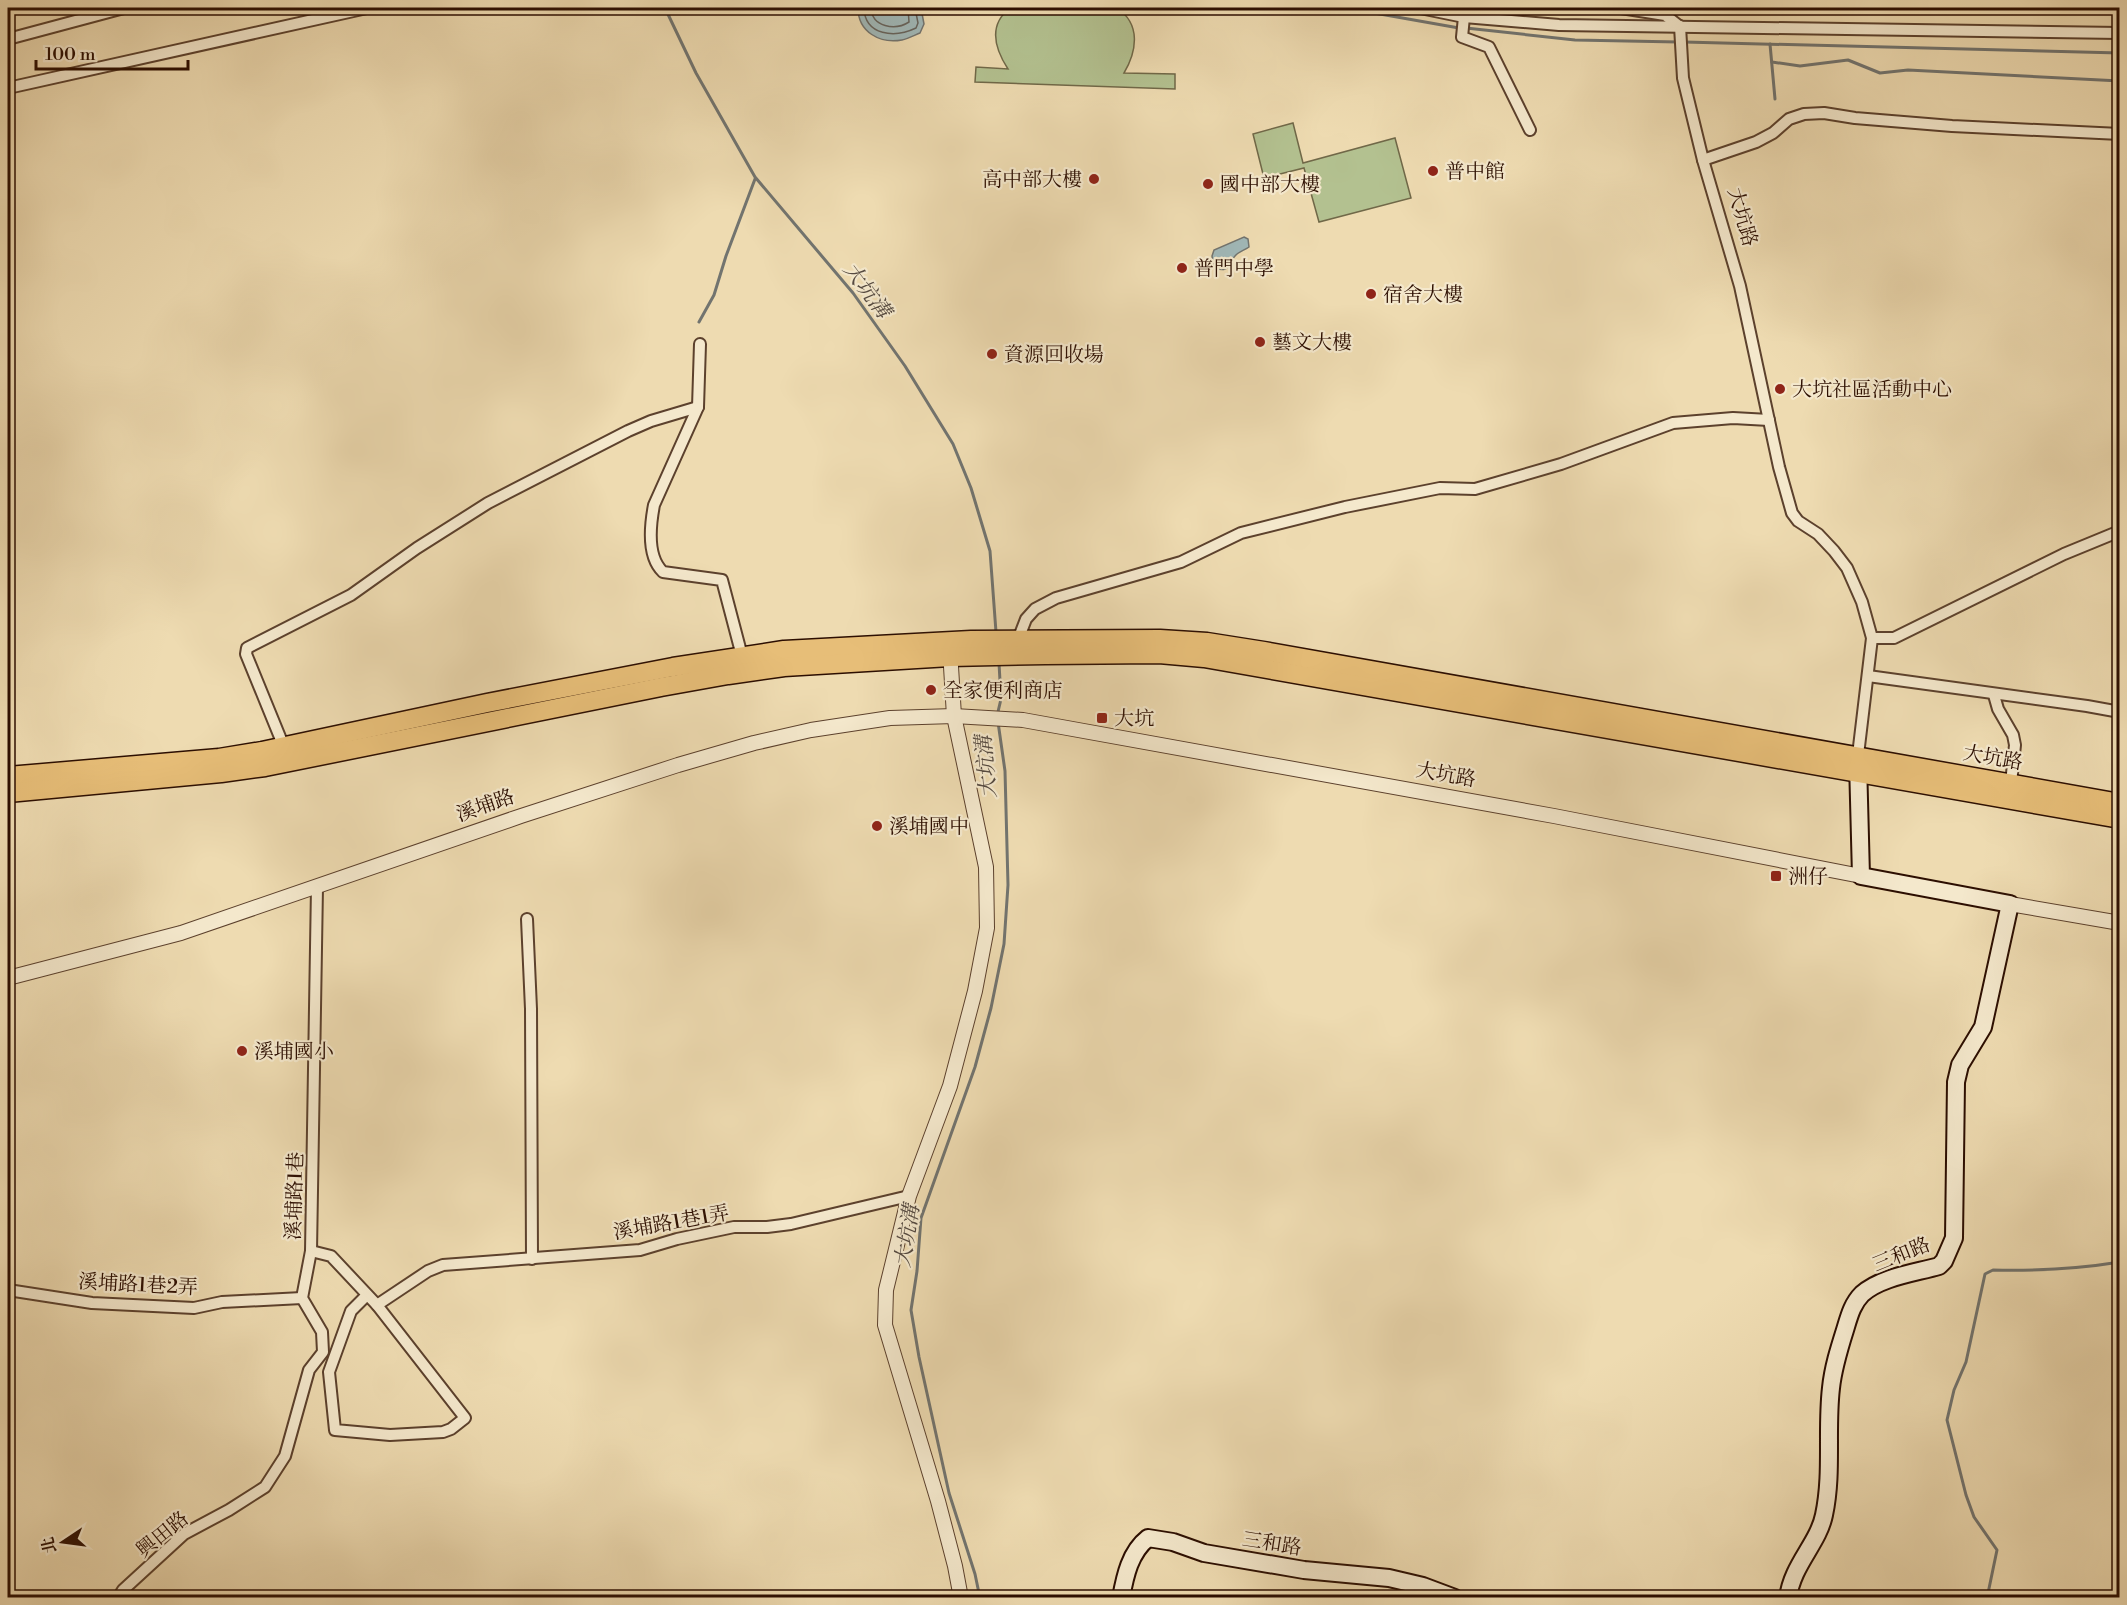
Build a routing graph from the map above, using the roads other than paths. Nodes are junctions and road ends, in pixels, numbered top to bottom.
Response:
1 (124, 8) edge
2 (367, 8) edge
3 (1420, 8) edge
4 (1621, 8) edge
5 (1464, 17) junction
6 (1680, 26) junction
7 (2120, 33) edge
8 (8, 39) edge
9 (8, 88) edge
10 (1530, 130) dead end
11 (2120, 134) edge
12 (1703, 160) junction
13 (700, 344) dead end
14 (698, 407) junction
15 (1769, 420) junction
16 (2120, 531) edge
17 (1872, 638) junction
18 (1018, 647) junction
19 (950, 649) junction
20 (742, 656) junction
21 (1868, 676) junction
22 (1994, 694) junction
23 (2120, 712) edge
24 (954, 716) junction
25 (985, 718) joint
26 (284, 747) junction
27 (1859, 764) junction
28 (8, 777) edge
29 (2011, 783) junction
30 (8, 793) edge
31 (2120, 803) edge
32 (2120, 819) edge
33 (1861, 876) junction
34 (317, 887) junction
35 (2010, 904) junction
36 (527, 919) dead end
37 (2120, 923) edge
38 (8, 978) edge
39 (909, 1196) junction
40 (311, 1251) junction
41 (532, 1259) junction
42 (8, 1290) edge
43 (366, 1296) junction
44 (302, 1298) junction
45 (377, 1305) junction
46 (118, 1598) edge
47 (961, 1598) edge
48 (1121, 1598) edge
49 (1455, 1598) edge
50 (1788, 1598) edge

1 - 8 street
2 - 9 street
3 - 5 street
4 - 6 street
5 - 6 street
5 - 10 street
6 - 7 street
6 - 12 street, 大坑路
11 - 12 street
12 - 15 street, 大坑路
13 - 14 street
14 - 20 street
14 - 26 street
15 - 17 street, 大坑路
15 - 18 street
16 - 17 street
17 - 21 street, 大坑路
18 - 19 main road, 大坑路
18 - 27 main road, 大坑路
19 - 20 main road
19 - 24 street
19 - 30 main road
20 - 26 main road
21 - 22 street
21 - 27 street, 大坑路
22 - 23 street
22 - 29 street
24 - 25 street, 溪埔路
24 - 34 street, 溪埔路
24 - 39 street
25 - 33 street, 大坑路
26 - 28 main road
27 - 29 main road, 大坑路
27 - 32 main road, 大坑路
27 - 33 main road, 大坑路
29 - 31 main road, 大坑路
33 - 35 main road, 大坑路
34 - 38 street, 溪埔路
34 - 40 street, 溪埔路1巷
35 - 37 street, 大坑路
35 - 50 main road, 三和路
36 - 41 street
39 - 41 street, 溪埔路1巷1弄
39 - 47 street
40 - 43 street
40 - 44 street, 溪埔路1巷
41 - 45 street, 溪埔路1巷1弄
42 - 44 street, 溪埔路1巷2弄
43 - 45 street
43 - 45 street
44 - 46 street, 興田路
48 - 49 main road, 三和路

